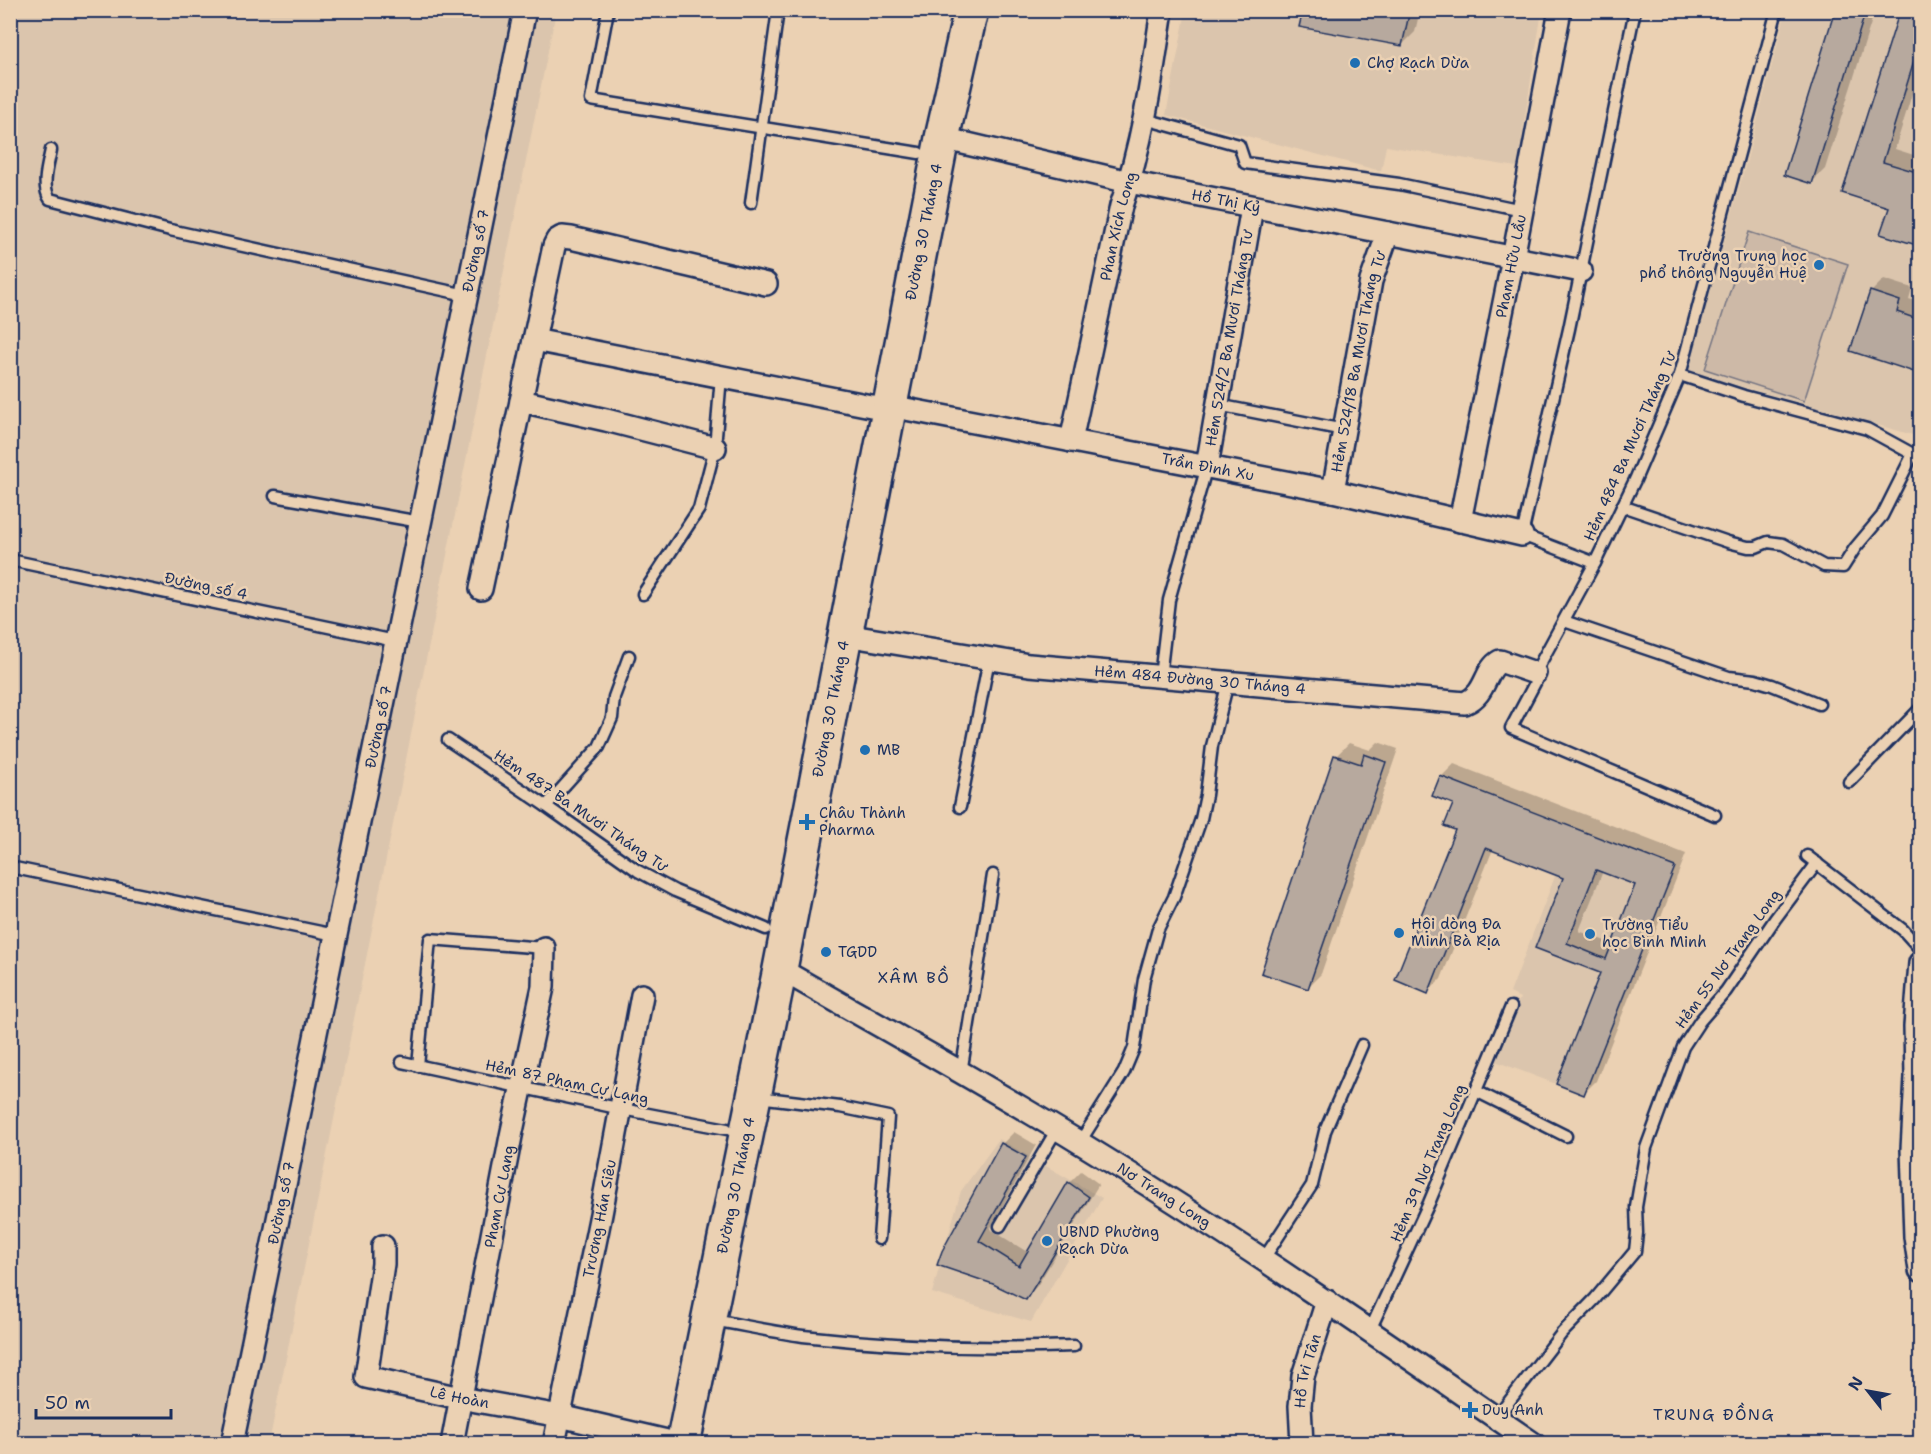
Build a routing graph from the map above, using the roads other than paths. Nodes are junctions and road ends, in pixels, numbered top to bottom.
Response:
1 (525, 10) edge
2 (608, 10) edge
3 (778, 10) edge
4 (950, 10) edge
5 (971, 10) edge
6 (1162, 10) edge
7 (1560, 10) edge
8 (1635, 10) edge
9 (1777, 10) edge
10 (1145, 119) junction
11 (762, 128) junction
12 (930, 146) junction
13 (51, 150) dead end
14 (1129, 182) junction
15 (751, 202) dead end
16 (1252, 207) junction
17 (1522, 210) junction
18 (1388, 233) junction
19 (1513, 258) junction
20 (1581, 272) junction
21 (766, 284) dead end
22 (466, 295) junction
23 (534, 340) junction
24 (1680, 375) junction
25 (721, 376) junction
26 (521, 401) junction
27 (1218, 405) junction
28 (880, 406) junction
29 (1344, 430) junction
30 (1071, 441) junction
31 (715, 448) junction
32 (1917, 456) edge
33 (1207, 466) junction
34 (1333, 491) junction
35 (275, 496) dead end
36 (1622, 506) junction
37 (1460, 521) junction
38 (420, 522) junction
39 (1522, 535) junction
40 (10, 560) edge
41 (1595, 563) junction
42 (481, 590) dead end
43 (643, 594) dead end
44 (1564, 621) junction
45 (845, 635) junction
46 (395, 641) junction
47 (629, 656) dead end
48 (989, 659) junction
49 (1535, 673) junction
50 (1160, 677) junction
51 (1228, 682) junction
52 (1819, 704) dead end
53 (1920, 709) edge
54 (448, 740) dead end
55 (1849, 782) dead end
56 (546, 806) junction
57 (960, 807) dead end
58 (1715, 815) dead end
59 (1807, 856) dead end
60 (1817, 863) junction
61 (10, 867) edge
62 (993, 875) dead end
63 (777, 931) junction
64 (335, 935) junction
65 (544, 948) joint
66 (1920, 950) edge
67 (1920, 963) edge
68 (770, 968) junction
69 (642, 995) dead end
70 (1511, 1006) dead end
71 (1362, 1046) dead end
72 (1918, 1047) edge
73 (402, 1062) dead end
74 (418, 1066) junction
75 (962, 1073) junction
76 (522, 1087) junction
77 (1476, 1091) junction
78 (754, 1096) junction
79 (621, 1109) junction
80 (727, 1129) junction
81 (1057, 1129) junction
82 (1566, 1136) dead end
83 (1080, 1142) junction
84 (1000, 1226) dead end
85 (879, 1239) dead end
86 (383, 1246) dead end
87 (1263, 1260) junction
88 (1920, 1270) edge
89 (1328, 1301) junction
90 (709, 1320) junction
91 (1370, 1330) junction
92 (1074, 1346) dead end
93 (460, 1398) junction
94 (560, 1416) junction
95 (1497, 1418) junction
96 (232, 1443) edge
97 (452, 1443) edge
98 (554, 1443) edge
99 (678, 1443) edge
100 (1302, 1443) edge
101 (1534, 1443) edge

1 - 22 street, Đường số 7
2 - 11 lane
3 - 11 lane
4 - 12 main road, Đường 30 Tháng 4
5 - 12 main road, Đường 30 Tháng 4
6 - 10 street, Phan Xích Long
7 - 17 street, Phạm Hữu Lầu
8 - 20 lane
9 - 24 lane, Hẻm 484 Ba Mươi Tháng Tư
10 - 14 street, Phan Xích Long
10 - 17 lane
11 - 12 lane
11 - 15 lane
12 - 14 street, Hồ Thị Kỷ
12 - 28 main road, Đường 30 Tháng 4
13 - 22 lane
14 - 16 street, Hồ Thị Kỷ
14 - 30 street, Phan Xích Long
16 - 18 street, Hồ Thị Kỷ
16 - 27 street, Hẻm 524/2 Ba Mươi Tháng Tư
17 - 19 street, Phạm Hữu Lầu
18 - 19 street, Hồ Thị Kỷ
18 - 29 street, Hẻm 524/18 Ba Mươi Tháng Tư
19 - 20 street, Hồ Thị Kỷ
19 - 37 street, Phạm Hữu Lầu
20 - 39 lane
21 - 23 street
22 - 38 street, Đường số 7
23 - 25 street, Trần Đình Xu
23 - 26 street
24 - 32 lane
24 - 36 lane, Hẻm 484 Ba Mươi Tháng Tư
25 - 28 street, Trần Đình Xu
25 - 31 lane
26 - 31 street
26 - 42 street
27 - 29 lane
27 - 33 street, Hẻm 524/2 Ba Mươi Tháng Tư
28 - 30 street, Trần Đình Xu
28 - 45 main road, Đường 30 Tháng 4
28 - 63 main road, Đường 30 Tháng 4
29 - 34 street, Hẻm 524/18 Ba Mươi Tháng Tư
30 - 33 street, Trần Đình Xu
31 - 43 lane
32 - 36 lane
33 - 34 street, Trần Đình Xu
33 - 50 lane
34 - 37 street, Trần Đình Xu
35 - 38 lane
36 - 41 lane, Hẻm 484 Ba Mươi Tháng Tư
37 - 39 street, Trần Đình Xu
38 - 46 street, Đường số 7
39 - 41 lane
40 - 46 lane, Đường số 4
41 - 44 lane, Hẻm 484 Ba Mươi Tháng Tư
44 - 49 lane, Hẻm 484 Ba Mươi Tháng Tư
44 - 52 lane
45 - 48 street, Hẻm 484 Đường 30 Tháng 4
45 - 63 main road, Đường 30 Tháng 4
46 - 64 street, Đường số 7
47 - 56 lane
48 - 50 street, Hẻm 484 Đường 30 Tháng 4
48 - 57 lane
49 - 51 street, Hẻm 484 Đường 30 Tháng 4
49 - 58 lane, Hẻm 484 Ba Mươi Tháng Tư
50 - 51 street, Hẻm 484 Đường 30 Tháng 4
51 - 83 lane
53 - 55 lane
54 - 56 lane, Hẻm 487 Ba Mươi Tháng Tư
56 - 63 lane, Hẻm 487 Ba Mươi Tháng Tư
59 - 60 lane
60 - 66 lane
60 - 95 lane, Hẻm 55 Nơ Trang Long
61 - 64 lane
62 - 75 lane
63 - 68 main road, Đường 30 Tháng 4
64 - 96 street, Đường số 7
65 - 74 lane
65 - 76 street, Phạm Cự Lạng
67 - 72 street
68 - 75 street, Nơ Trang Long
68 - 78 main road, Đường 30 Tháng 4
68 - 80 main road, Đường 30 Tháng 4
69 - 79 street, Trương Hán Siêu
70 - 77 lane, Hẻm 39 Nơ Trang Long
71 - 87 lane
72 - 88 street
73 - 74 lane, Hẻm 87 Phạm Cự Lạng
74 - 76 lane, Hẻm 87 Phạm Cự Lạng
75 - 81 street, Nơ Trang Long
76 - 79 lane, Hẻm 87 Phạm Cự Lạng
76 - 93 street, Phạm Cự Lạng
77 - 82 lane
77 - 91 lane, Hẻm 39 Nơ Trang Long
78 - 85 lane
78 - 90 main road, Đường 30 Tháng 4
79 - 80 lane, Hẻm 87 Phạm Cự Lạng
79 - 94 street, Trương Hán Siêu
80 - 99 main road, Đường 30 Tháng 4
81 - 83 street, Nơ Trang Long
81 - 84 lane
83 - 87 street, Nơ Trang Long
86 - 93 street, Lê Hoàn
87 - 89 street, Nơ Trang Long
89 - 91 street, Nơ Trang Long
89 - 100 street, Hồ Tri Tân
90 - 92 lane
90 - 99 main road, Đường 30 Tháng 4
91 - 95 street, Nơ Trang Long
93 - 94 street, Lê Hoàn
93 - 97 street, Phạm Cự Lạng
94 - 98 street, Trương Hán Siêu
94 - 99 street, Lê Hoàn
95 - 101 street, Nơ Trang Long

